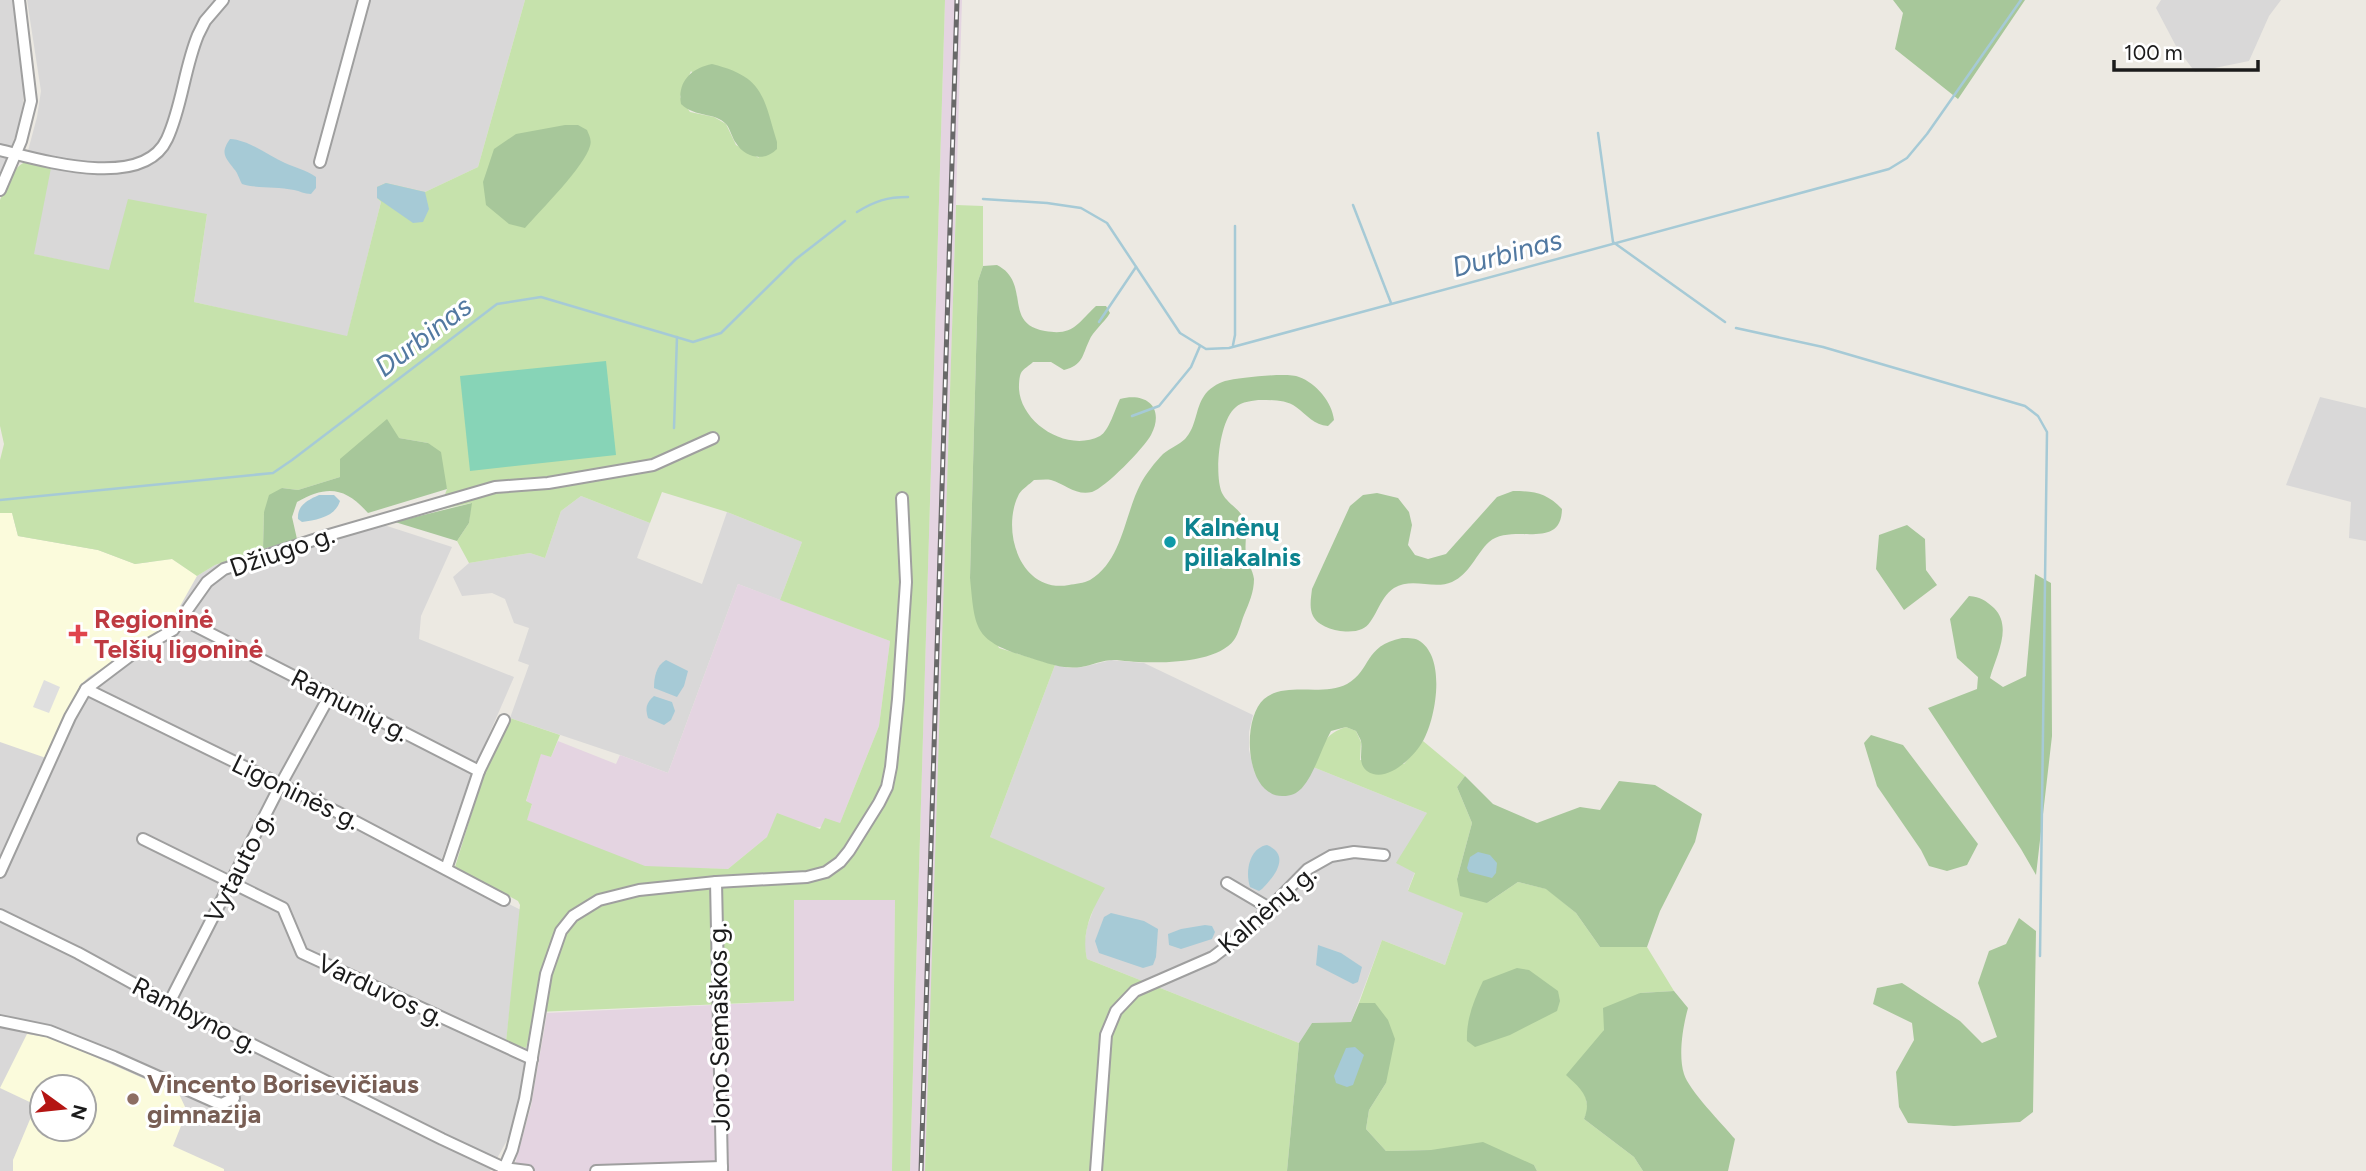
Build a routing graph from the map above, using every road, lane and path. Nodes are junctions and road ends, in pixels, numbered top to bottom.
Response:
1 (19, 0) edge
2 (223, 0) edge
3 (364, 0) edge
4 (0, 150) edge
5 (16, 154) junction
6 (320, 162) dead end
7 (0, 190) edge
8 (713, 438) dead end
9 (902, 498) dead end
10 (182, 620) junction
11 (86, 689) junction
12 (330, 695) junction
13 (504, 720) dead end
14 (480, 771) junction
15 (281, 784) junction
16 (143, 839) dead end
17 (1384, 855) dead end
18 (446, 869) junction
19 (0, 872) edge
20 (231, 882) junction
21 (716, 882) junction
22 (1227, 883) dead end
23 (504, 900) dead end
24 (1271, 909) junction
25 (0, 915) edge
26 (169, 1003) junction
27 (0, 1021) edge
28 (532, 1059) junction
29 (234, 1098) dead end
30 (722, 1169) edge
31 (503, 1170) edge
32 (528, 1171) edge
33 (596, 1171) edge
34 (1096, 1171) edge

1 - 5 street
2 - 5 street
3 - 6 street
4 - 5 street
5 - 7 street
8 - 10 street, Džiugo g.
9 - 21 street
10 - 11 street, Džiugo g.
10 - 12 street, Ramunių g.
11 - 15 street, Ligoninės g.
11 - 19 street, Džiugo g.
12 - 14 street, Ramunių g.
12 - 15 street, Vytauto g.
13 - 14 street
14 - 18 street
15 - 18 street, Ligoninės g.
15 - 20 street, Vytauto g.
16 - 20 street, Varduvos g.
17 - 24 street, Kalnėnų g.
18 - 23 street, Ligoninės g.
20 - 26 street, Vytauto g.
20 - 28 street, Varduvos g.
21 - 28 street
21 - 30 street, Jono Semaškos g.
22 - 24 street
24 - 34 street, Kalnėnų g.
25 - 26 street, Rambyno g.
26 - 31 street, Rambyno g.
27 - 29 street
28 - 31 street
30 - 33 street
31 - 32 street, Rambyno g.

